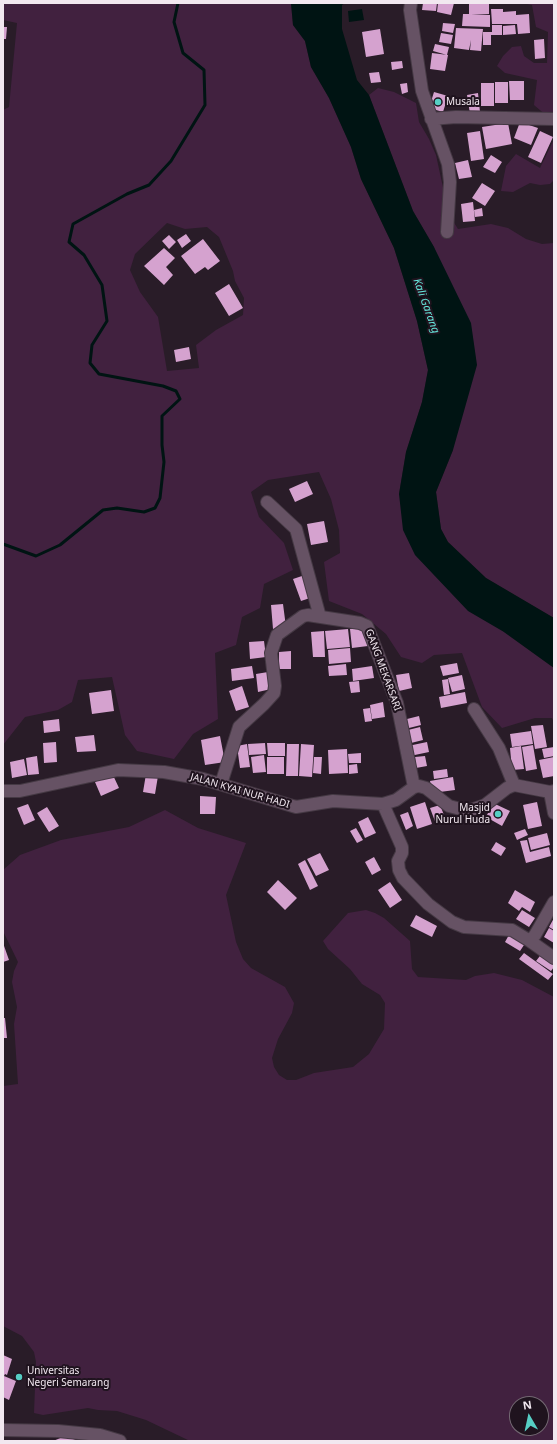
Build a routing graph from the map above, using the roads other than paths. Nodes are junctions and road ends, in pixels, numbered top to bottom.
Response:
1 (411, 3) edge
2 (431, 119) junction
3 (554, 119) edge
4 (447, 232) dead end
5 (267, 502) dead end
6 (320, 617) junction
7 (474, 709) dead end
8 (221, 784) junction
9 (514, 785) junction
10 (414, 787) junction
11 (3, 791) edge
12 (552, 791) edge
13 (383, 804) junction
14 (554, 813) edge
15 (554, 902) edge
16 (530, 941) junction
17 (554, 958) edge
18 (3, 1430) edge
19 (98, 1438) edge
20 (120, 1441) edge

1 - 2 street
2 - 3 street
2 - 4 street
5 - 6 street
6 - 8 street, GANG MEKARSARI
6 - 10 street, GANG MEKARSARI
7 - 9 street
8 - 11 street, JALAN KYAI NUR HADI
8 - 13 street, JALAN KYAI NUR HADI
9 - 10 street
9 - 12 street
10 - 13 street, JALAN KYAI NUR HADI
12 - 14 street
13 - 16 street
15 - 16 street
16 - 17 street
18 - 19 street
19 - 20 street

